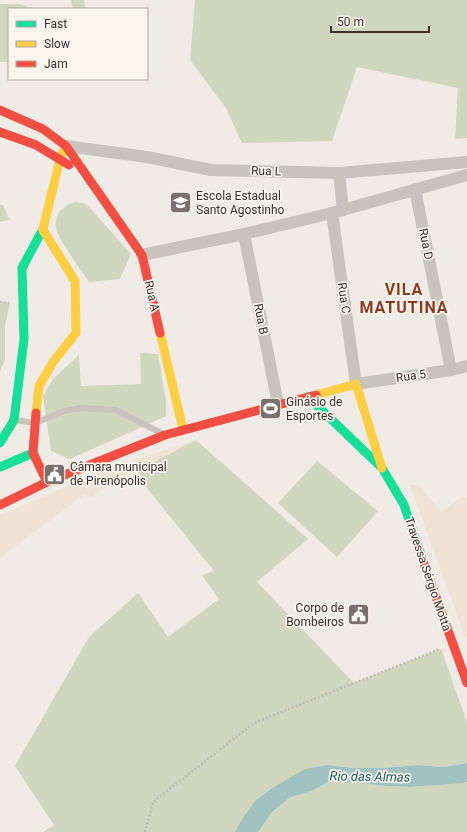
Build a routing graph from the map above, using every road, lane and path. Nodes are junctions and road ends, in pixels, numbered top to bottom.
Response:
1 (0, 110) edge
2 (0, 132) edge
3 (66, 146) junction
4 (60, 159) junction
5 (467, 162) edge
6 (338, 173) junction
7 (467, 175) edge
8 (88, 176) junction
9 (415, 189) junction
10 (337, 211) junction
11 (43, 230) junction
12 (244, 234) junction
13 (142, 255) junction
14 (462, 370) edge
15 (356, 384) junction
16 (308, 397) junction
17 (278, 404) junction
18 (14, 420) junction
19 (35, 423) junction
20 (183, 430) junction
21 (165, 435) junction
22 (0, 443) edge
23 (33, 453) junction
24 (0, 467) edge
25 (382, 468) junction
26 (47, 482) junction
27 (0, 504) edge
28 (452, 644) junction
29 (467, 683) edge
30 (145, 832) edge

1 - 3 street, Rua A
2 - 4 street, Rua A
3 - 4 street
3 - 6 street, Rua L
3 - 8 street, Rua A
4 - 8 street, Rua A
4 - 11 street
5 - 6 street, Rua L
6 - 10 street, Rua C
7 - 9 street
8 - 13 street, Rua A
9 - 10 street
9 - 14 street, Rua D
10 - 12 street
10 - 15 street, Rua C
11 - 18 street
11 - 19 street
12 - 13 street
12 - 17 street, Rua B
13 - 20 street, Rua A
14 - 15 street, Rua 5
15 - 16 street
15 - 25 street
16 - 17 street
16 - 25 street
17 - 20 street
18 - 19 lane
18 - 22 street
19 - 21 lane
19 - 23 street
20 - 21 street
21 - 26 street
23 - 24 street
23 - 26 street
25 - 28 street, Travessa Sérgio Motta
26 - 27 street
28 - 29 street, Travessa Sérgio Motta
28 - 30 path

